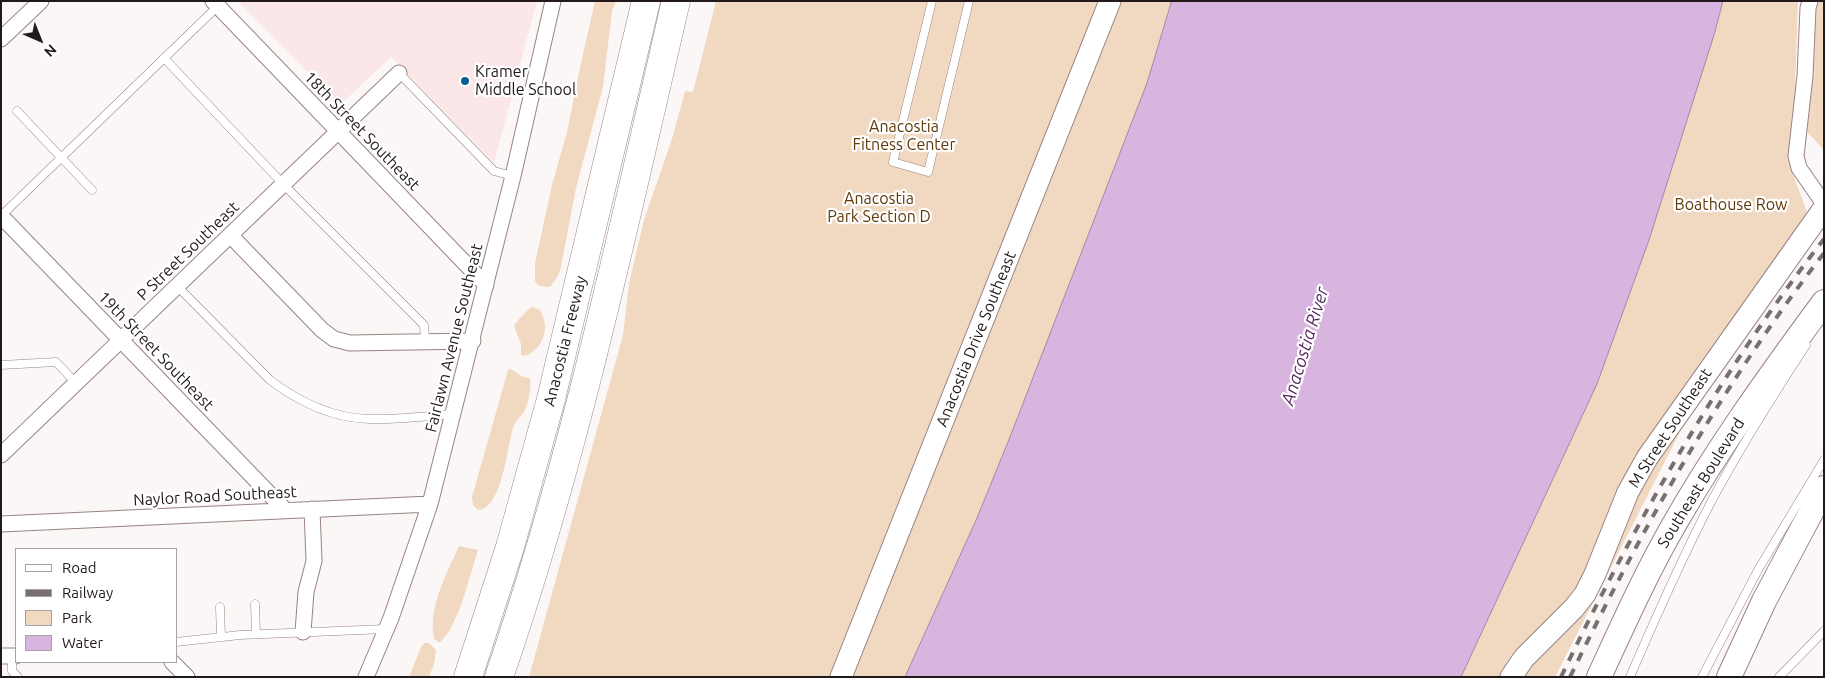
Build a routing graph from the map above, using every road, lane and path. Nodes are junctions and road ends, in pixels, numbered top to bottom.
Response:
1 (41, 1) edge
2 (553, 1) edge
3 (646, 1) edge
4 (676, 1) edge
5 (932, 1) edge
6 (969, 1) edge
7 (1110, 1) edge
8 (1810, 1) edge
9 (215, 4) edge
10 (1, 39) edge
11 (164, 58) junction
12 (399, 73) joint
13 (17, 111) dead end
14 (338, 131) junction
15 (61, 158) junction
16 (513, 176) junction
17 (283, 184) junction
18 (92, 190) dead end
19 (1824, 204) edge
20 (1824, 208) edge
21 (1, 216) edge
22 (230, 235) junction
23 (486, 285) junction
24 (177, 286) junction
25 (1824, 302) edge
26 (1812, 337) dead end
27 (121, 340) junction
28 (424, 341) junction
29 (472, 341) junction
30 (1, 365) edge
31 (76, 383) junction
32 (454, 414) junction
33 (1, 455) edge
34 (1824, 460) edge
35 (1824, 488) edge
36 (430, 504) junction
37 (312, 509) junction
38 (285, 510) junction
39 (1, 524) edge
40 (255, 604) dead end
41 (523, 604) junction
42 (220, 607) dead end
43 (386, 629) junction
44 (1824, 631) edge
45 (303, 632) junction
46 (256, 634) junction
47 (222, 636) junction
48 (178, 642) edge
49 (10, 656) edge
50 (173, 663) edge
51 (18, 677) edge
52 (187, 677) edge
53 (366, 677) edge
54 (466, 677) edge
55 (499, 677) edge
56 (507, 677) edge
57 (841, 677) edge
58 (1511, 677) edge
59 (1599, 677) edge
60 (1630, 677) edge
61 (1702, 677) edge
62 (1729, 677) edge
63 (1779, 677) edge

1 - 10 street
2 - 16 street, Fairlawn Avenue Southeast
3 - 54 highway, Anacostia Freeway
4 - 41 highway, Anacostia Freeway
5 - 6 lane
7 - 57 street, Anacostia Drive Southeast
8 - 19 street
9 - 11 lane
9 - 14 street, 18th Street Southeast
11 - 15 lane
11 - 17 lane
12 - 14 street, P Street Southeast
12 - 16 lane
13 - 15 lane
14 - 17 street, P Street Southeast
14 - 23 street, 18th Street Southeast
15 - 18 lane
15 - 21 lane
16 - 23 street, Fairlawn Avenue Southeast
17 - 22 street, P Street Southeast
17 - 28 lane
20 - 58 street, M Street Southeast
21 - 27 street, 19th Street Southeast
22 - 24 street, P Street Southeast
22 - 28 street
23 - 29 street, Fairlawn Avenue Southeast
24 - 27 street, P Street Southeast
24 - 32 lane
25 - 59 main road, Southeast Boulevard
26 - 60 lane
27 - 31 street, P Street Southeast
27 - 38 street, 19th Street Southeast
28 - 29 street
29 - 32 street, Fairlawn Avenue Southeast
30 - 31 lane
31 - 33 street, P Street Southeast
32 - 36 street, Fairlawn Avenue Southeast
34 - 61 lane
35 - 62 main road
36 - 37 street, Naylor Road Southeast
36 - 43 street, Fairlawn Avenue Southeast
37 - 38 street, Naylor Road Southeast
37 - 45 street
38 - 39 street, Naylor Road Southeast
40 - 46 lane
41 - 55 highway, Anacostia Freeway
41 - 56 highway
42 - 47 lane
43 - 45 lane
43 - 53 street, Fairlawn Avenue Southeast
44 - 63 lane
45 - 46 lane
46 - 47 lane
47 - 48 lane
49 - 51 lane
50 - 52 street

